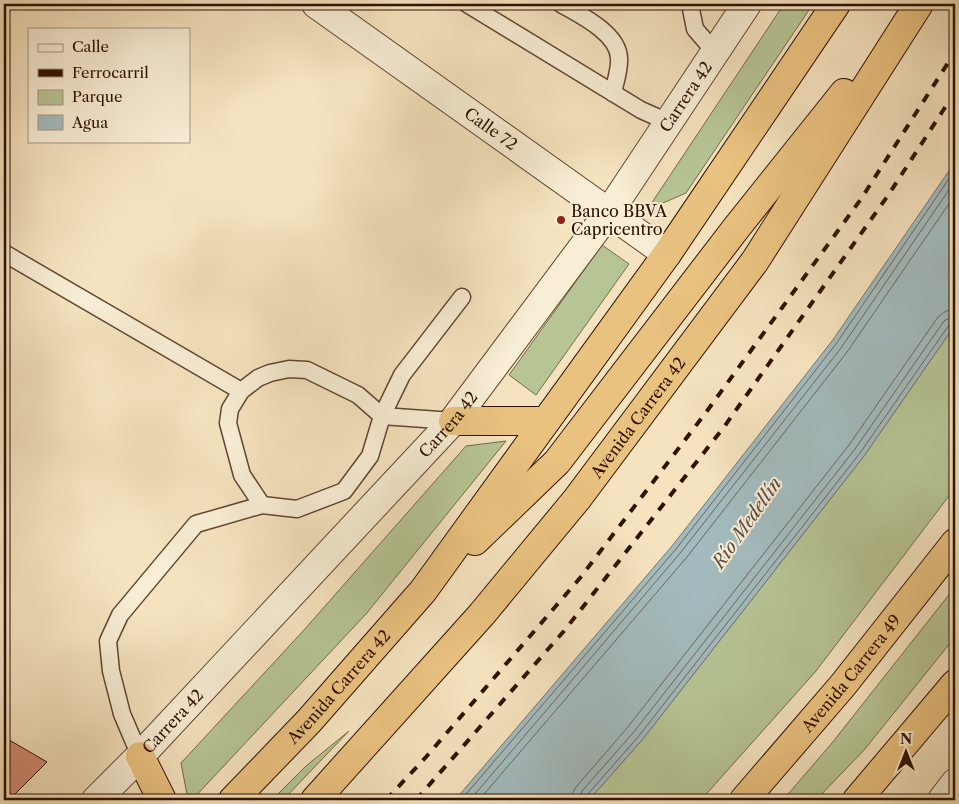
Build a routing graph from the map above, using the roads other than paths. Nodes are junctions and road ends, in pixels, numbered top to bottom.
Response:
1 (316, 4) edge
2 (467, 4) edge
3 (561, 4) edge
4 (690, 4) edge
5 (747, 4) edge
6 (836, 4) edge
7 (917, 4) edge
8 (715, 52) junction
9 (613, 94) junction
10 (668, 122) junction
11 (609, 212) junction
12 (4, 254) edge
13 (667, 254) junction
14 (462, 297) dead end
15 (241, 391) junction
16 (382, 416) junction
17 (453, 421) junction
18 (545, 421) junction
19 (262, 505) junction
20 (955, 543) edge
21 (423, 591) junction
22 (955, 684) edge
23 (140, 756) junction
24 (96, 800) edge
25 (162, 800) edge
26 (233, 800) edge
27 (315, 800) edge
28 (744, 800) edge
29 (857, 800) edge

1 - 11 street, Calle 72
2 - 9 lane
3 - 9 lane
4 - 8 lane
5 - 8 street, Carrera 42
6 - 13 highway, Avenida Carrera 42
7 - 21 highway
7 - 27 highway, Avenida Carrera 42
8 - 10 street, Carrera 42
9 - 10 lane
10 - 11 street, Carrera 42
11 - 13 street, Calle 72
11 - 17 street, Carrera 42
12 - 15 lane
13 - 18 highway, Avenida Carrera 42
14 - 16 lane
15 - 16 lane
15 - 19 lane
16 - 17 lane
16 - 19 lane
17 - 18 highway
17 - 23 street, Carrera 42
18 - 21 highway, Avenida Carrera 42
19 - 23 lane
20 - 28 highway, Avenida Carrera 49
21 - 26 highway, Avenida Carrera 42
22 - 29 highway
23 - 24 street, Carrera 42
23 - 25 highway

